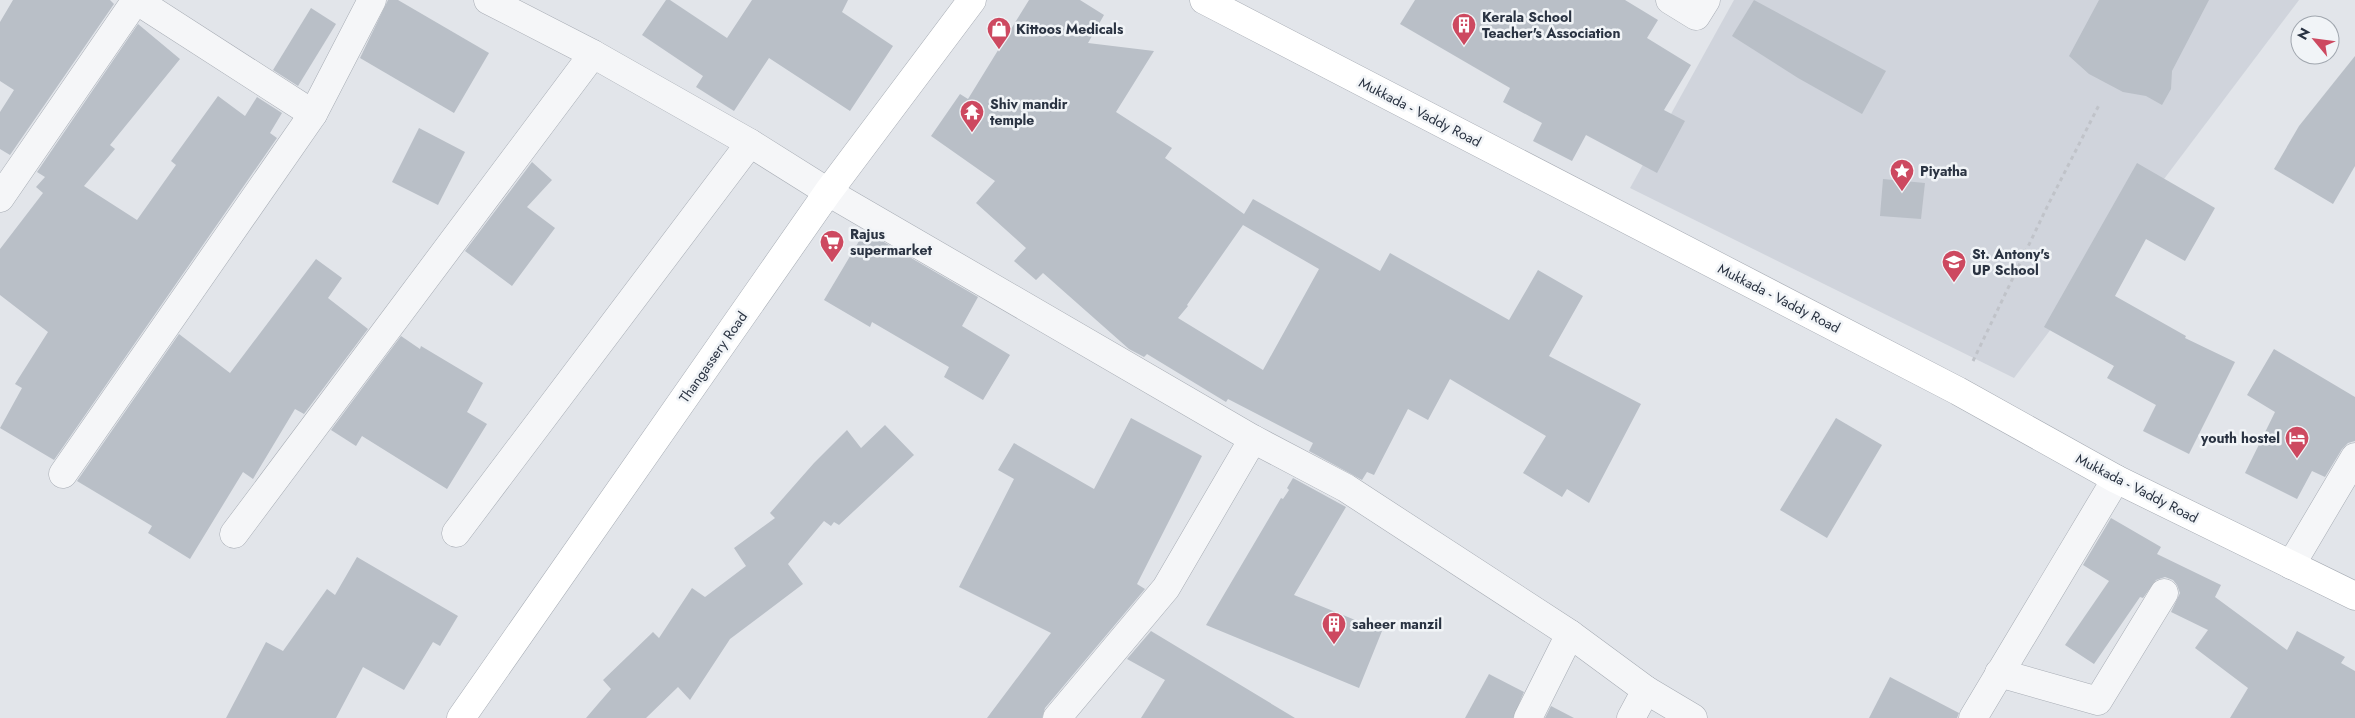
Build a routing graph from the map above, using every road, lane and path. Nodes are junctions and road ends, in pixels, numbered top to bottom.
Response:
1 (136, 0) edge
2 (372, 0) edge
3 (488, 0) edge
4 (972, 0) edge
5 (1204, 0) edge
6 (1670, 0) edge
7 (1706, 0) edge
8 (593, 54) junction
9 (2099, 105) dead end
10 (312, 114) junction
11 (750, 143) junction
12 (828, 192) junction
13 (0, 198) edge
14 (1958, 391) junction
15 (1253, 439) junction
16 (2355, 457) edge
17 (64, 474) dead end
18 (2116, 479) junction
19 (456, 533) dead end
20 (234, 534) dead end
21 (2291, 565) junction
22 (2164, 593) dead end
23 (2355, 596) edge
24 (1570, 634) junction
25 (1999, 673) junction
26 (1646, 690) junction
27 (461, 718) edge
28 (1057, 718) edge
29 (1528, 718) edge
30 (1632, 718) edge
31 (1693, 718) edge
32 (1973, 718) edge

1 - 10 street
1 - 13 street
2 - 10 street
3 - 8 street
4 - 12 street, Thangassery Road
5 - 14 street, Mukkada - Vaddy Road
6 - 7 street
8 - 11 street
8 - 20 street
9 - 14 path
10 - 17 street
11 - 12 street
11 - 19 street
12 - 15 street
12 - 27 street, Thangassery Road
14 - 18 street, Mukkada - Vaddy Road
15 - 24 street
15 - 28 street
16 - 21 street
18 - 21 street, Mukkada - Vaddy Road
18 - 25 street
21 - 23 street, Mukkada - Vaddy Road
22 - 25 street
24 - 26 street
24 - 29 street
25 - 32 street
26 - 30 street
26 - 31 street

